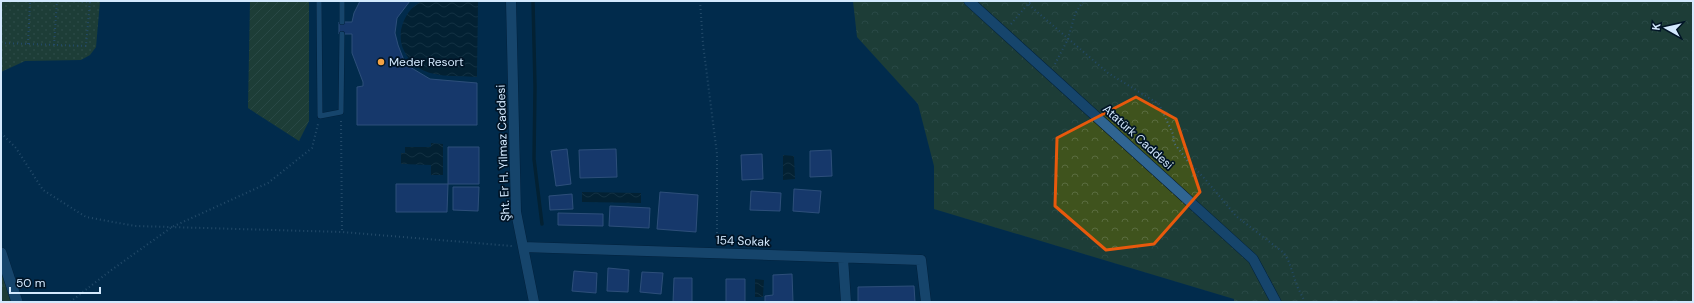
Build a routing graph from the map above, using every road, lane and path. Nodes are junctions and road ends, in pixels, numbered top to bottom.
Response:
1 (30, 1) edge
2 (57, 1) edge
3 (74, 1) edge
4 (319, 1) edge
5 (342, 1) edge
6 (511, 1) edge
7 (700, 1) edge
8 (969, 1) edge
9 (1033, 1) edge
10 (1083, 1) edge
11 (90, 2) edge
12 (1027, 2) edge
13 (342, 22) dead end
14 (1004, 33) junction
15 (342, 34) dead end
16 (1068, 39) junction
17 (1, 43) edge
18 (28, 44) junction
19 (54, 45) junction
20 (1050, 74) junction
21 (341, 112) junction
22 (320, 116) junction
23 (1, 133) edge
24 (172, 227) junction
25 (342, 232) junction
26 (523, 247) junction
27 (1, 253) edge
28 (717, 254) junction
29 (843, 258) junction
30 (17, 302) edge
31 (70, 302) edge
32 (534, 302) edge
33 (846, 302) edge
34 (926, 302) edge
35 (1276, 302) edge
36 (1305, 302) edge

1 - 18 path
2 - 19 path
3 - 11 path
4 - 22 lane
5 - 13 lane
6 - 26 street, Şht. Er H. Yilmaz Caddesi
7 - 28 path
8 - 14 street, Atatürk Caddesi
9 - 12 path
10 - 16 path
11 - 19 path
12 - 14 path
12 - 16 path
14 - 20 street, Atatürk Caddesi
15 - 21 lane
16 - 20 path
16 - 36 path
17 - 18 path
18 - 19 path
20 - 35 street, Atatürk Caddesi
21 - 22 lane
21 - 25 path
22 - 24 path
23 - 24 path
24 - 25 path
24 - 31 path
25 - 26 path
26 - 28 street, 154 Sokak
26 - 32 street, Şht. Er H. Yilmaz Caddesi
27 - 30 street
28 - 29 street, 154 Sokak
29 - 33 street
29 - 34 street, 154 Sokak

